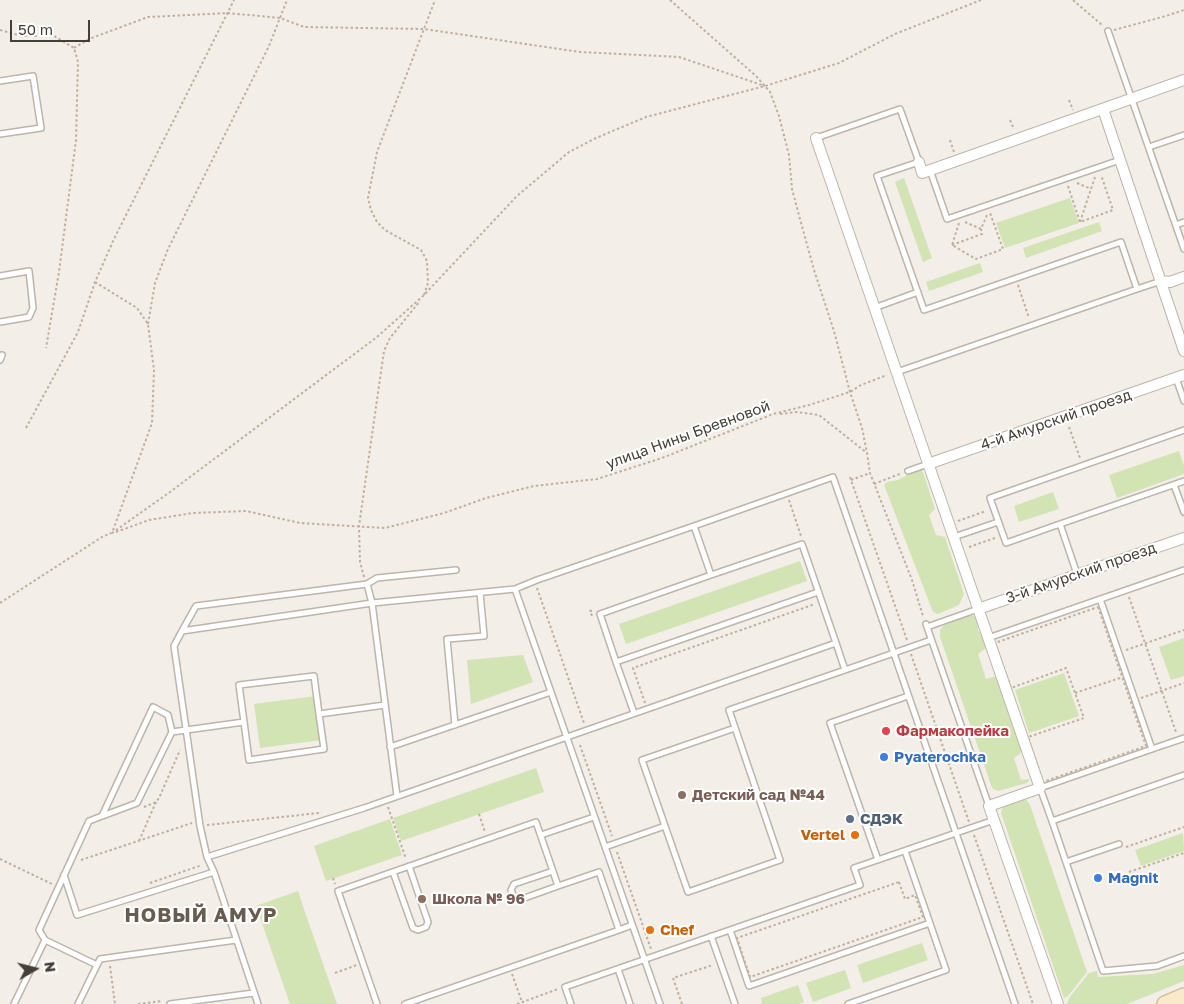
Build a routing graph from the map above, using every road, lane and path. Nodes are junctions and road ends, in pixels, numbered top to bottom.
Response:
1 (234, 0) edge
2 (288, 0) edge
3 (435, 0) edge
4 (670, 0) edge
5 (981, 0) edge
6 (1073, 0) edge
7 (1184, 10) edge
8 (228, 13) junction
9 (280, 18) junction
10 (424, 29) junction
11 (0, 30) edge
12 (1108, 31) junction
13 (74, 48) junction
14 (1184, 80) edge
15 (0, 81) edge
16 (765, 86) junction
17 (1132, 99) junction
18 (1103, 109) junction
19 (0, 134) edge
20 (1184, 135) edge
21 (816, 138) joint
22 (1149, 147) junction
23 (1120, 160) junction
24 (918, 162) junction
25 (1098, 168) junction
26 (930, 170) junction
27 (1065, 179) junction
28 (1091, 189) junction
29 (1080, 222) junction
30 (1184, 222) edge
31 (1176, 225) junction
32 (980, 229) junction
33 (952, 245) junction
34 (1184, 249) edge
35 (0, 276) edge
36 (1184, 277) edge
37 (1161, 281) junction
38 (95, 282) junction
39 (1017, 283) dead end
40 (1138, 289) junction
41 (918, 292) junction
42 (423, 296) junction
43 (874, 308) junction
44 (1030, 321) dead end
45 (0, 322) edge
46 (148, 324) junction
47 (46, 348) dead end
48 (1184, 351) edge
49 (897, 372) junction
50 (1180, 377) edge
51 (850, 392) junction
52 (1184, 402) edge
53 (773, 414) junction
54 (1067, 422) dead end
55 (26, 428) dead end
56 (1184, 430) edge
57 (866, 453) junction
58 (1081, 462) dead end
59 (928, 464) junction
60 (908, 471) joint
61 (870, 473) junction
62 (1184, 481) edge
63 (874, 484) junction
64 (1174, 485) junction
65 (788, 498) dead end
66 (990, 510) dead end
67 (1184, 512) edge
68 (998, 522) junction
69 (954, 523) dead end
70 (1060, 524) junction
71 (359, 526) junction
72 (694, 526) junction
73 (112, 533) junction
74 (806, 536) dead end
75 (954, 537) junction
76 (1184, 538) edge
77 (456, 570) dead end
78 (1184, 570) edge
79 (711, 575) junction
80 (1077, 575) junction
81 (535, 581) junction
82 (366, 584) junction
83 (515, 590) junction
84 (1127, 590) junction
85 (818, 592) junction
86 (480, 593) junction
87 (1100, 599) junction
88 (822, 602) junction
89 (0, 603) edge
90 (372, 603) junction
91 (599, 608) dead end
92 (978, 609) junction
93 (593, 620) dead end
94 (926, 625) junction
95 (182, 630) junction
96 (1184, 630) edge
97 (988, 638) junction
98 (931, 640) junction
99 (836, 643) junction
100 (1145, 643) junction
101 (909, 648) junction
102 (1118, 652) junction
103 (894, 653) junction
104 (616, 662) junction
105 (845, 670) junction
106 (1122, 677) junction
107 (1184, 683) edge
108 (1162, 691) junction
109 (551, 692) junction
110 (1075, 693) junction
111 (908, 696) junction
112 (1135, 700) junction
113 (645, 703) dead end
114 (385, 705) junction
115 (634, 713) junction
116 (319, 714) junction
117 (244, 722) junction
118 (455, 725) junction
119 (735, 728) junction
120 (186, 730) junction
121 (587, 730) junction
122 (172, 732) junction
123 (566, 737) junction
124 (1181, 739) edge
125 (390, 748) junction
126 (1152, 749) junction
127 (1184, 775) edge
128 (1040, 788) junction
129 (397, 796) junction
130 (385, 800) junction
131 (156, 802) dead end
132 (989, 806) junction
133 (326, 812) dead end
134 (479, 814) dead end
135 (102, 816) junction
136 (594, 817) junction
137 (994, 820) junction
138 (1052, 821) junction
139 (194, 822) dead end
140 (200, 826) junction
141 (665, 826) junction
142 (1184, 827) edge
143 (972, 828) junction
144 (956, 833) junction
145 (541, 836) junction
146 (487, 839) junction
147 (139, 841) junction
148 (1120, 846) joint
149 (605, 847) junction
150 (905, 851) junction
151 (1184, 853) edge
152 (200, 857) dead end
153 (207, 857) junction
154 (0, 859) edge
155 (878, 860) junction
156 (1066, 862) junction
157 (76, 865) dead end
158 (408, 866) junction
159 (553, 871) junction
160 (214, 872) junction
161 (393, 872) junction
162 (1129, 872) dead end
163 (64, 875) junction
164 (147, 884) dead end
165 (558, 886) junction
166 (59, 887) junction
167 (930, 923) junction
168 (632, 925) junction
169 (619, 930) junction
170 (730, 930) junction
171 (711, 936) junction
172 (737, 938) dead end
173 (45, 940) junction
174 (236, 940) junction
175 (1184, 956) edge
176 (644, 960) junction
177 (109, 963) dead end
178 (363, 963) junction
179 (97, 965) junction
180 (510, 968) junction
181 (618, 969) junction
182 (715, 972) dead end
183 (336, 973) dead end
184 (750, 977) dead end
185 (565, 987) junction
186 (254, 992) junction
187 (1184, 996) edge
188 (522, 1002) junction
189 (14, 1004) edge
190 (78, 1004) edge
191 (115, 1004) edge
192 (170, 1004) edge
193 (258, 1004) edge
194 (377, 1004) edge
195 (405, 1004) edge
196 (517, 1004) edge
197 (571, 1004) edge
198 (630, 1004) edge
199 (660, 1004) edge
200 (682, 1004) edge
201 (735, 1004) edge
202 (848, 1004) edge
203 (1015, 1004) edge
204 (1033, 1004) edge
205 (1058, 1004) edge
206 (1165, 1004) edge

1 - 8 path
2 - 9 path
3 - 10 path
4 - 16 path
5 - 16 path
6 - 12 path
7 - 12 path
8 - 9 path
8 - 13 path
8 - 38 path
9 - 10 path
9 - 46 path
10 - 16 path
10 - 42 path
11 - 13 path
12 - 17 lane
13 - 47 path
14 - 17 street
15 - 19 lane
16 - 42 path
16 - 51 path
17 - 18 street
17 - 22 lane
18 - 23 street
18 - 26 street
20 - 22 lane
21 - 24 lane
21 - 43 street
22 - 31 lane
23 - 25 lane
23 - 37 street
24 - 26 street
24 - 41 lane
25 - 27 lane
25 - 28 path
25 - 29 path
26 - 27 lane
27 - 28 path
27 - 29 path
28 - 29 path
30 - 31 lane
31 - 34 lane
32 - 33 path
32 - 33 path
32 - 33 path
35 - 45 lane
36 - 37 street
37 - 40 lane
37 - 48 street
38 - 46 path
38 - 55 path
39 - 44 path
40 - 41 lane
40 - 49 lane
41 - 43 lane
42 - 71 path
42 - 73 path
43 - 49 street
46 - 73 path
49 - 51 path, улица Нины Бревновой
49 - 59 street
50 - 52 lane
50 - 59 street, 4-й Амурский проезд
51 - 53 path, улица Нины Бревновой
51 - 57 path
53 - 57 path
53 - 71 path, улица Нины Бревновой
54 - 58 path
56 - 68 lane
57 - 61 path
59 - 60 lane
59 - 75 street
60 - 63 path
61 - 63 path
61 - 101 path
62 - 64 lane
63 - 94 path
64 - 67 lane
64 - 70 lane
65 - 74 path
66 - 69 path
68 - 70 lane
68 - 75 lane
70 - 80 lane
71 - 73 path, улица Нины Бревновой
71 - 82 path
72 - 79 lane
72 - 81 lane
72 - 103 lane
73 - 89 path
75 - 92 street
76 - 80 street, 3-й Амурский проезд
77 - 82 lane
78 - 84 lane, 3-й Амурский проезд
79 - 85 lane
79 - 104 lane
80 - 92 street, 3-й Амурский проезд
81 - 83 lane
81 - 121 path
82 - 90 lane
82 - 95 lane
83 - 86 lane
83 - 109 lane
84 - 87 lane, 3-й Амурский проезд
84 - 100 path
85 - 88 lane
85 - 104 lane
86 - 90 lane
86 - 118 lane
87 - 97 lane, 3-й Амурский проезд
87 - 102 lane
88 - 99 lane
88 - 113 path
90 - 95 lane
90 - 114 lane
91 - 93 path
92 - 94 lane
92 - 97 street
94 - 98 lane
95 - 120 lane
96 - 100 path
97 - 128 street
98 - 101 lane
98 - 132 lane
99 - 105 lane
99 - 115 lane
100 - 102 path
100 - 108 path
101 - 103 lane
101 - 143 path
102 - 112 lane
103 - 105 lane
103 - 111 lane
104 - 115 lane
105 - 119 lane
106 - 110 path
106 - 110 path
106 - 110 path
107 - 108 path
108 - 112 path
108 - 124 path
109 - 118 lane
109 - 123 lane
111 - 144 lane
111 - 155 lane
112 - 126 lane
114 - 116 lane
114 - 125 lane
115 - 121 lane
116 - 117 lane
116 - 117 lane
117 - 120 lane
118 - 125 lane
119 - 141 lane
119 - 141 lane
120 - 122 lane
120 - 140 lane
121 - 123 lane
122 - 135 lane
122 - 135 lane
123 - 129 lane
123 - 136 lane
124 - 126 lane
125 - 129 lane
126 - 128 lane
127 - 138 lane
128 - 132 street
128 - 138 lane
129 - 130 lane
130 - 153 lane
130 - 158 path
131 - 147 path
132 - 137 street
133 - 140 path
134 - 146 path
135 - 163 lane
136 - 145 lane
136 - 149 lane
137 - 143 lane
137 - 205 street
138 - 156 lane
139 - 147 path
140 - 153 lane
141 - 149 lane
142 - 148 path
143 - 144 lane
143 - 204 path
144 - 150 lane
144 - 203 lane
145 - 146 lane
145 - 159 lane
146 - 158 lane
147 - 157 path
148 - 156 lane
149 - 168 lane
150 - 155 lane
150 - 167 lane
151 - 162 path
152 - 164 path
153 - 160 lane
154 - 166 path
155 - 170 lane
156 - 175 lane
158 - 161 lane
158 - 161 lane
159 - 165 lane
159 - 165 lane
160 - 163 lane
160 - 174 lane
161 - 178 lane
163 - 166 lane
165 - 169 lane
166 - 173 lane
167 - 170 lane
167 - 202 lane
168 - 169 lane
168 - 176 lane
169 - 180 lane
170 - 171 lane
171 - 176 lane
171 - 201 lane
172 - 184 path
173 - 179 lane
173 - 189 lane
174 - 179 lane
174 - 186 lane
176 - 181 lane
176 - 199 lane
177 - 191 path
178 - 183 path
178 - 194 lane
179 - 190 lane
180 - 188 path
180 - 195 lane
181 - 185 lane
181 - 198 lane
182 - 200 path
185 - 188 path
185 - 197 lane
186 - 192 lane
186 - 193 lane
187 - 206 main road
188 - 196 path

